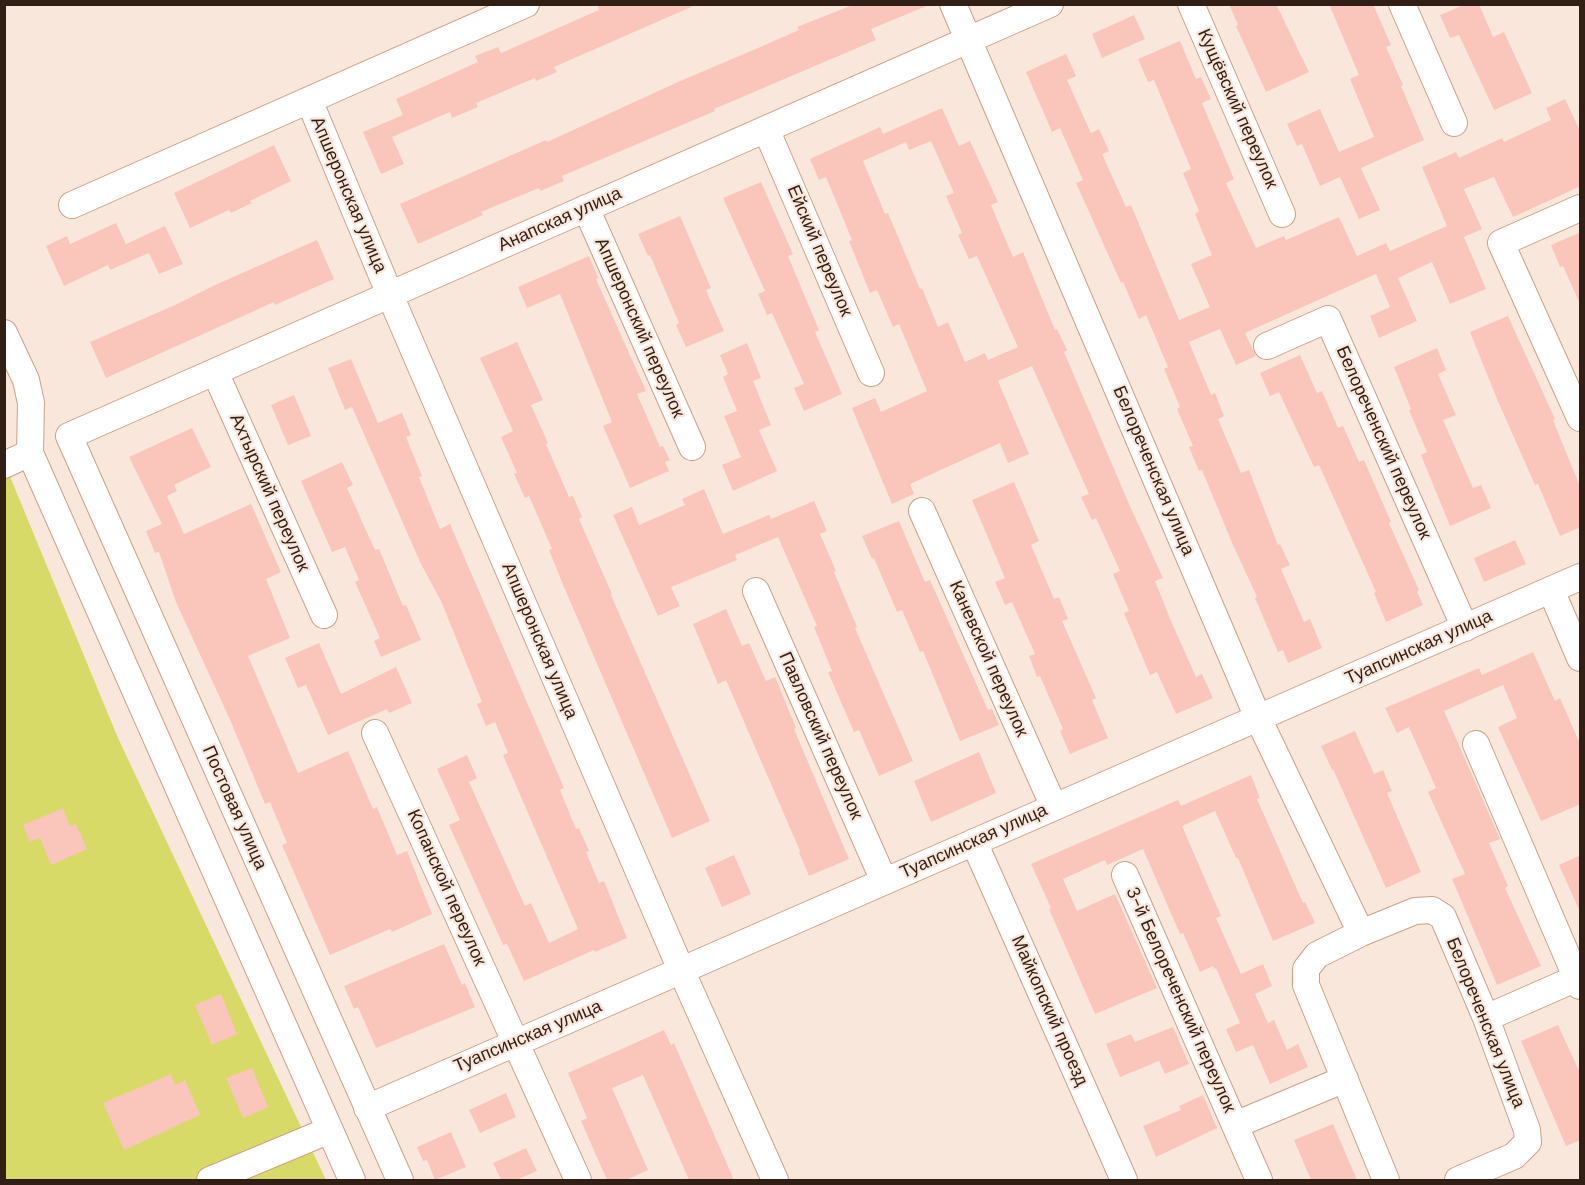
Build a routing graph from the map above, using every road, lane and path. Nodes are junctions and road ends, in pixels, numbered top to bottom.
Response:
1 (526, 4) edge
2 (953, 4) edge
3 (1050, 4) edge
4 (1191, 4) edge
5 (1402, 4) edge
6 (969, 40) junction
7 (309, 100) junction
8 (1454, 123) dead end
9 (766, 129) junction
10 (72, 205) dead end
11 (586, 208) junction
12 (1581, 208) edge
13 (1282, 214) dead end
14 (390, 295) junction
15 (4, 333) edge
16 (1267, 346) dead end
17 (215, 372) junction
18 (871, 374) dead end
19 (1581, 418) edge
20 (69, 436) joint
21 (692, 447) dead end
22 (30, 453) junction
23 (4, 465) edge
24 (922, 511) dead end
25 (1581, 578) edge
26 (756, 591) dead end
27 (1551, 591) junction
28 (324, 615) dead end
29 (1465, 628) junction
30 (1581, 658) edge
31 (1258, 718) junction
32 (375, 733) dead end
33 (1476, 744) dead end
34 (1054, 807) junction
35 (974, 842) junction
36 (1125, 875) dead end
37 (884, 881) junction
38 (1361, 933) junction
39 (682, 972) junction
40 (1579, 982) edge
41 (1486, 1018) junction
42 (516, 1042) junction
43 (1345, 1079) junction
44 (367, 1108) junction
45 (1235, 1125) junction
46 (330, 1130) junction
47 (210, 1180) edge
48 (352, 1180) edge
49 (400, 1180) edge
50 (578, 1180) edge
51 (775, 1180) edge
52 (1124, 1180) edge
53 (1259, 1180) edge
54 (1386, 1180) edge
55 (1462, 1180) edge

1 - 7 street
2 - 6 street, Белореченская улица
3 - 6 street, Анапская улица
4 - 13 street, Кущёвский переулок
5 - 8 street
6 - 9 street, Анапская улица
6 - 31 street, Белореченская улица
7 - 10 street
7 - 14 street, Апшеронская улица
9 - 11 street, Анапская улица
9 - 18 street, Ейский переулок
11 - 14 street, Анапская улица
11 - 21 street, Апшеронский переулок
12 - 19 street
14 - 17 street, Анапская улица
14 - 39 street, Апшеронская улица
15 - 22 street
16 - 29 street, Белореченский переулок
17 - 20 street, Анапская улица
17 - 28 street, Ахтырский переулок
20 - 44 street, Постовая улица
22 - 23 street
22 - 46 street
24 - 34 street, Каневской переулок
25 - 27 street, Туапсинская улица
26 - 37 street, Павловский переулок
27 - 29 street, Туапсинская улица
27 - 30 street
29 - 31 street, Туапсинская улица
31 - 34 street, Туапсинская улица
31 - 38 street, Белореченская улица
32 - 42 street, Копанской переулок
33 - 40 street
34 - 35 street, Туапсинская улица
35 - 37 street, Туапсинская улица
35 - 52 street, Майкопский проезд
36 - 45 street, 3-й Белореченский переулок
37 - 39 street, Туапсинская улица
38 - 41 street, Белореченская улица
38 - 43 street, Белореченская улица
39 - 42 street, Туапсинская улица
39 - 51 street, Апшеронская улица
40 - 41 street
41 - 55 street, Белореченская улица
42 - 44 street, Туапсинская улица
42 - 50 street, Копанской переулок
43 - 45 street, 3-й Белореченский переулок
43 - 54 street, Белореченская улица
44 - 49 street, Постовая улица
45 - 53 street, 3-й Белореченский переулок
46 - 47 street
46 - 48 street

